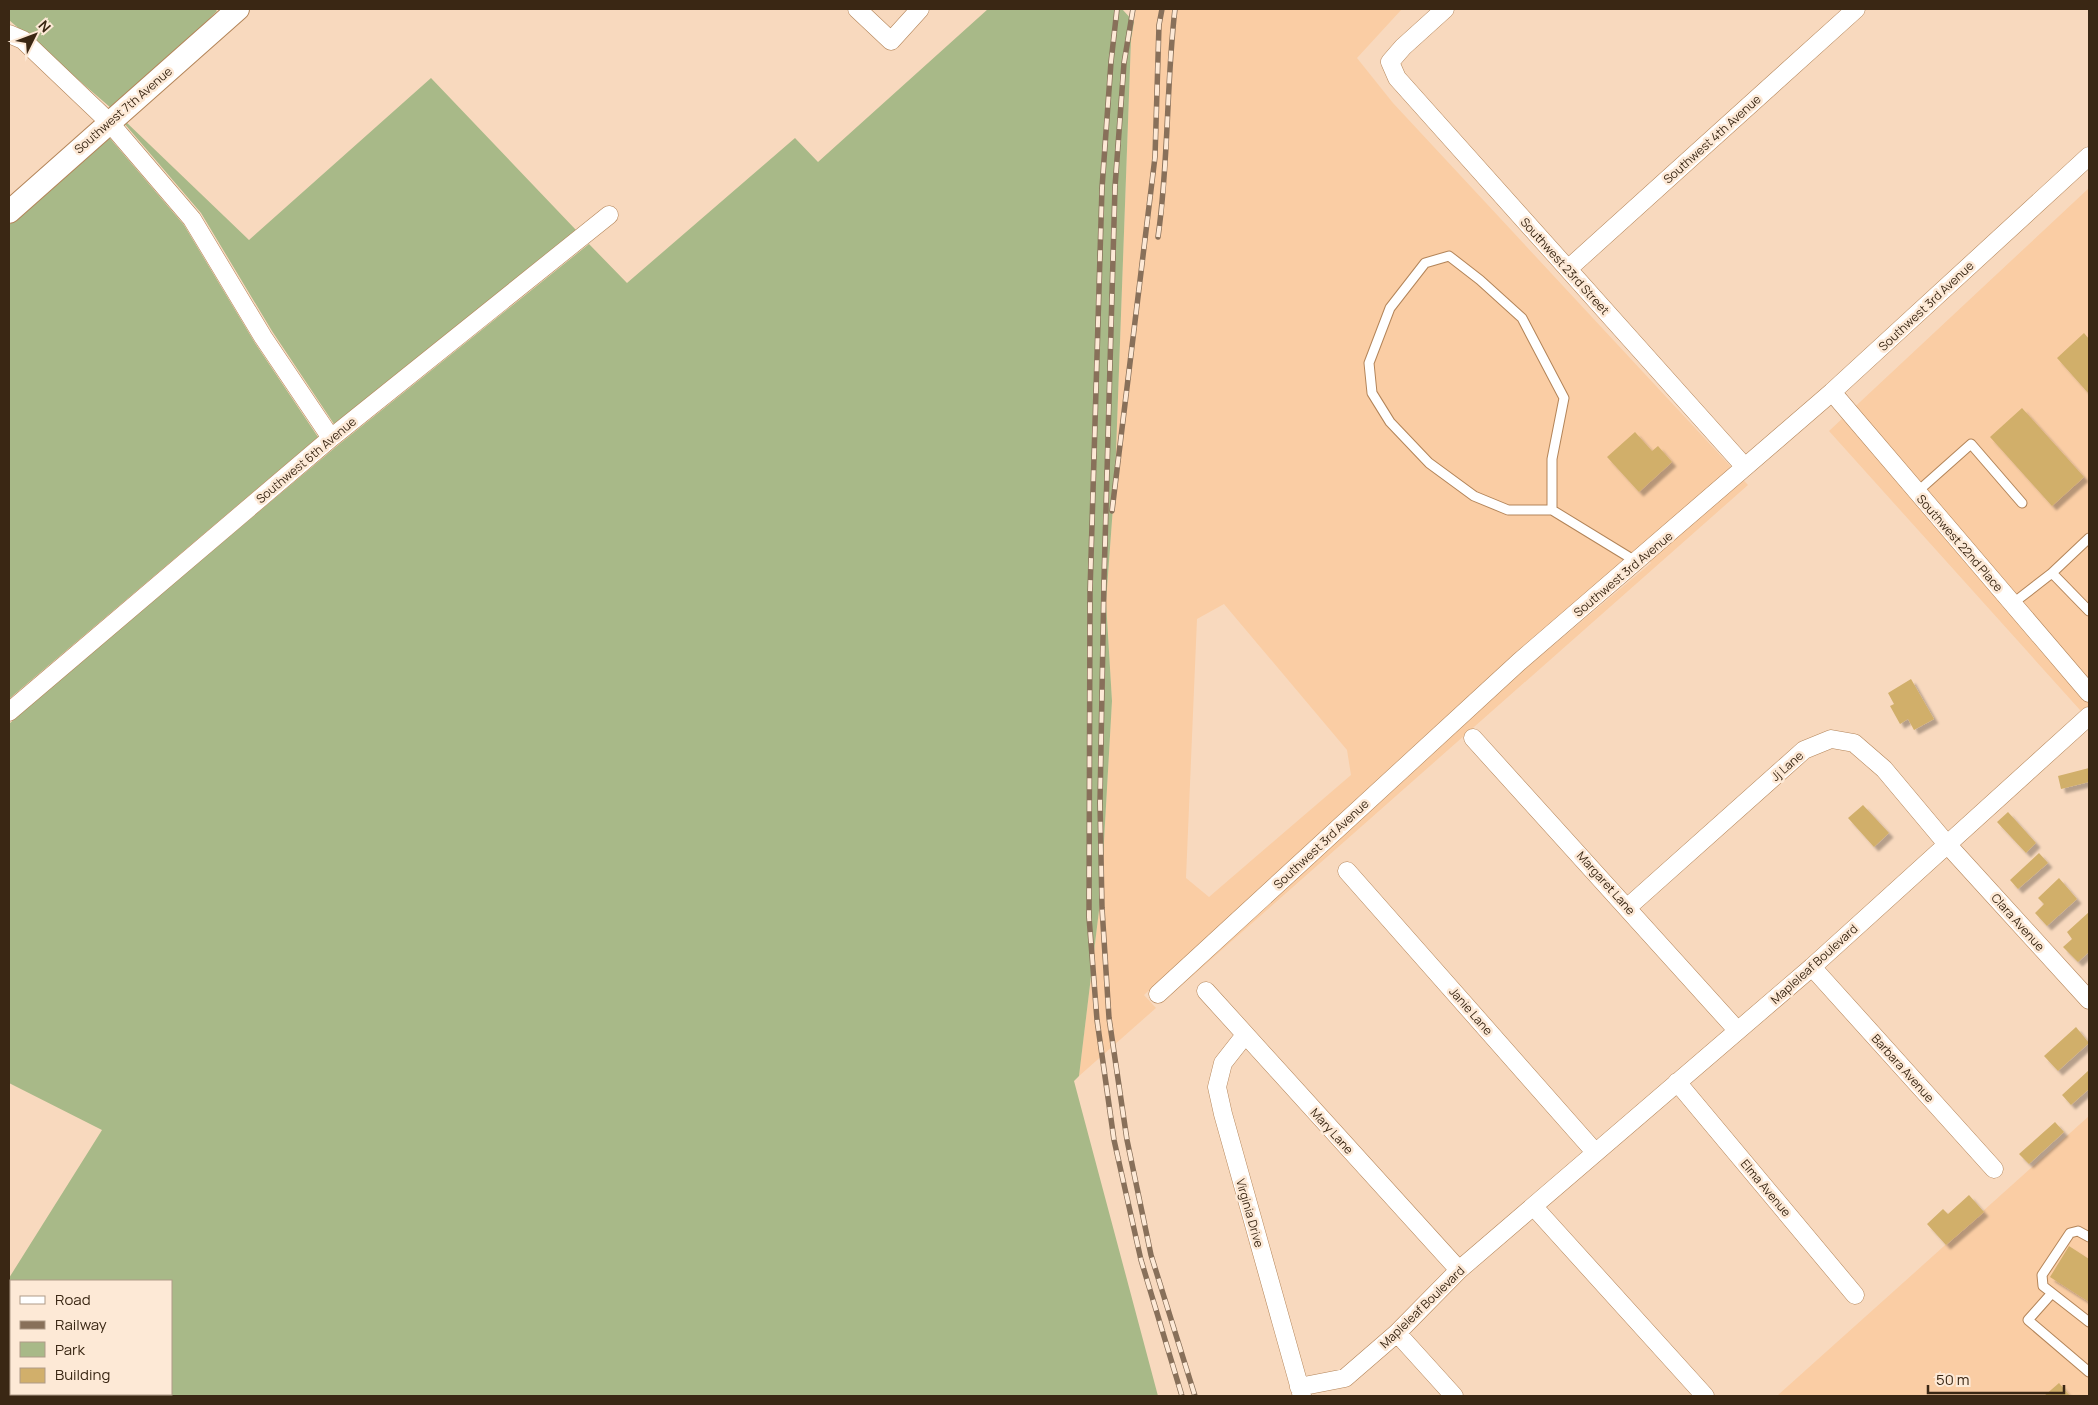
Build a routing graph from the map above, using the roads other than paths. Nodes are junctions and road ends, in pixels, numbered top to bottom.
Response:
1 (238, 9) edge
2 (857, 9) edge
3 (920, 9) edge
4 (1445, 9) edge
5 (1856, 9) edge
6 (9, 34) edge
7 (109, 122) junction
8 (2089, 156) edge
9 (9, 212) edge
10 (609, 215) dead end
11 (1568, 269) junction
12 (1832, 392) junction
13 (331, 438) junction
14 (1745, 467) junction
15 (1917, 492) junction
16 (2022, 503) dead end
17 (1552, 510) junction
18 (2089, 538) edge
19 (1637, 562) junction
20 (2052, 573) junction
21 (2012, 604) junction
22 (2089, 611) edge
23 (2089, 693) edge
24 (9, 712) edge
25 (2089, 716) edge
26 (1473, 738) dead end
27 (1946, 843) junction
28 (1347, 871) dead end
29 (1628, 907) junction
30 (1812, 967) junction
31 (1206, 991) dead end
32 (1158, 994) dead end
33 (2089, 1000) edge
34 (1737, 1030) junction
35 (1245, 1035) junction
36 (1677, 1082) junction
37 (1595, 1152) junction
38 (1994, 1169) dead end
39 (1534, 1207) junction
40 (2089, 1236) edge
41 (1460, 1270) junction
42 (2052, 1293) junction
43 (1854, 1295) dead end
44 (2089, 1322) edge
45 (1397, 1333) junction
46 (2089, 1372) edge
47 (1301, 1391) edge
48 (1454, 1396) edge
49 (1705, 1396) edge

1 - 7 street, Southwest 7th Avenue
2 - 3 street
4 - 11 street, Southwest 23rd Street
5 - 11 street, Southwest 4th Avenue
6 - 7 street
7 - 9 street, Southwest 7th Avenue
7 - 13 street
8 - 12 street, Southwest 3rd Avenue
10 - 13 street, Southwest 6th Avenue
11 - 14 street, Southwest 23rd Street
12 - 14 street, Southwest 3rd Avenue
12 - 15 street, Southwest 22nd Place
13 - 24 street, Southwest 6th Avenue
14 - 19 street, Southwest 3rd Avenue
15 - 16 lane
15 - 21 street, Southwest 22nd Place
17 - 17 lane
17 - 19 lane
18 - 20 lane
19 - 32 street, Southwest 3rd Avenue
20 - 21 lane
20 - 22 lane
21 - 23 street, Southwest 22nd Place
25 - 27 street, Mapleleaf Boulevard
26 - 29 street, Margaret Lane
27 - 29 street, Jj Lane
27 - 30 street, Mapleleaf Boulevard
27 - 33 street, Clara Avenue
28 - 37 street, Janie Lane
29 - 34 street, Margaret Lane
30 - 34 street, Mapleleaf Boulevard
30 - 38 street, Barbara Avenue
31 - 35 street, Mary Lane
34 - 36 street, Mapleleaf Boulevard
35 - 41 street, Mary Lane
35 - 47 street, Virginia Drive
36 - 37 street, Mapleleaf Boulevard
36 - 43 street, Elma Avenue
37 - 39 street, Mapleleaf Boulevard
39 - 41 street, Mapleleaf Boulevard
39 - 49 street
40 - 42 lane
41 - 45 street, Mapleleaf Boulevard
42 - 44 lane
42 - 46 lane
45 - 47 street, Mapleleaf Boulevard
45 - 48 street

